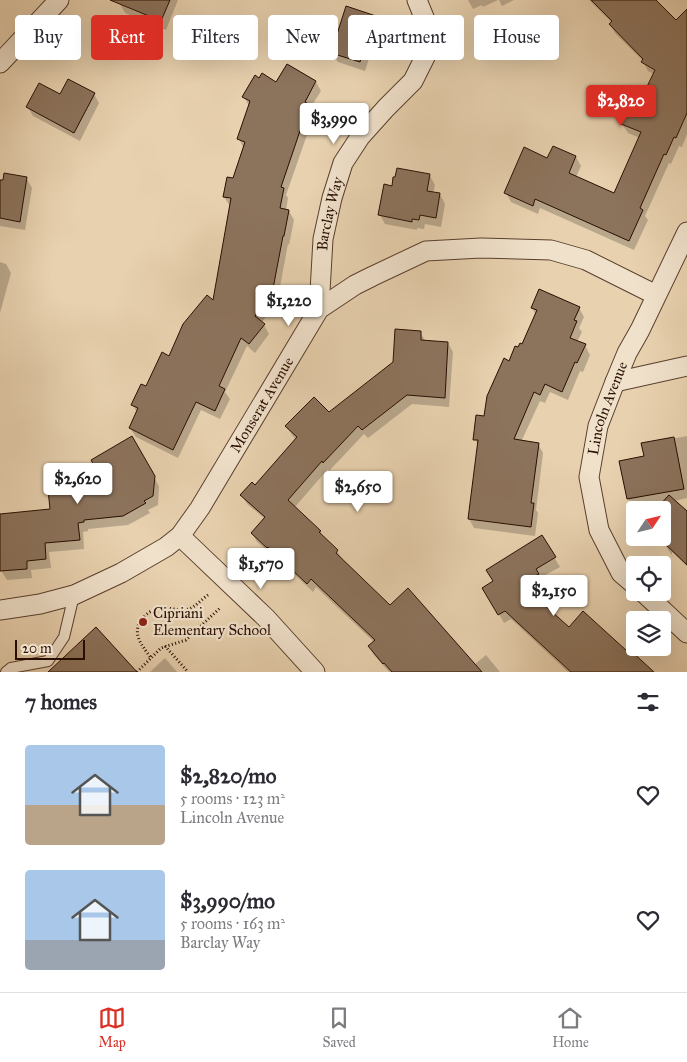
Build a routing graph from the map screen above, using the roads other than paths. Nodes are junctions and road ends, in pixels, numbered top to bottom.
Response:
1 (59, 0) edge
2 (417, 0) edge
3 (0, 63) edge
4 (687, 232) edge
5 (656, 294) junction
6 (319, 309) junction
7 (687, 366) edge
8 (615, 382) junction
9 (180, 536) junction
10 (626, 578) edge
11 (74, 595) junction
12 (653, 601) edge
13 (0, 610) edge
14 (687, 633) edge
15 (6, 672) edge
16 (315, 672) edge

1 - 3 street
2 - 6 street, Barclay Way
4 - 5 street, Lincoln Avenue
5 - 6 street, Monserat Avenue
5 - 8 street, Lincoln Avenue
6 - 9 street, Monserat Avenue
7 - 8 street
8 - 10 street, Lincoln Avenue
9 - 11 street, Monserat Avenue
9 - 16 street
11 - 13 street, Monserat Avenue
11 - 15 lane
12 - 14 street

